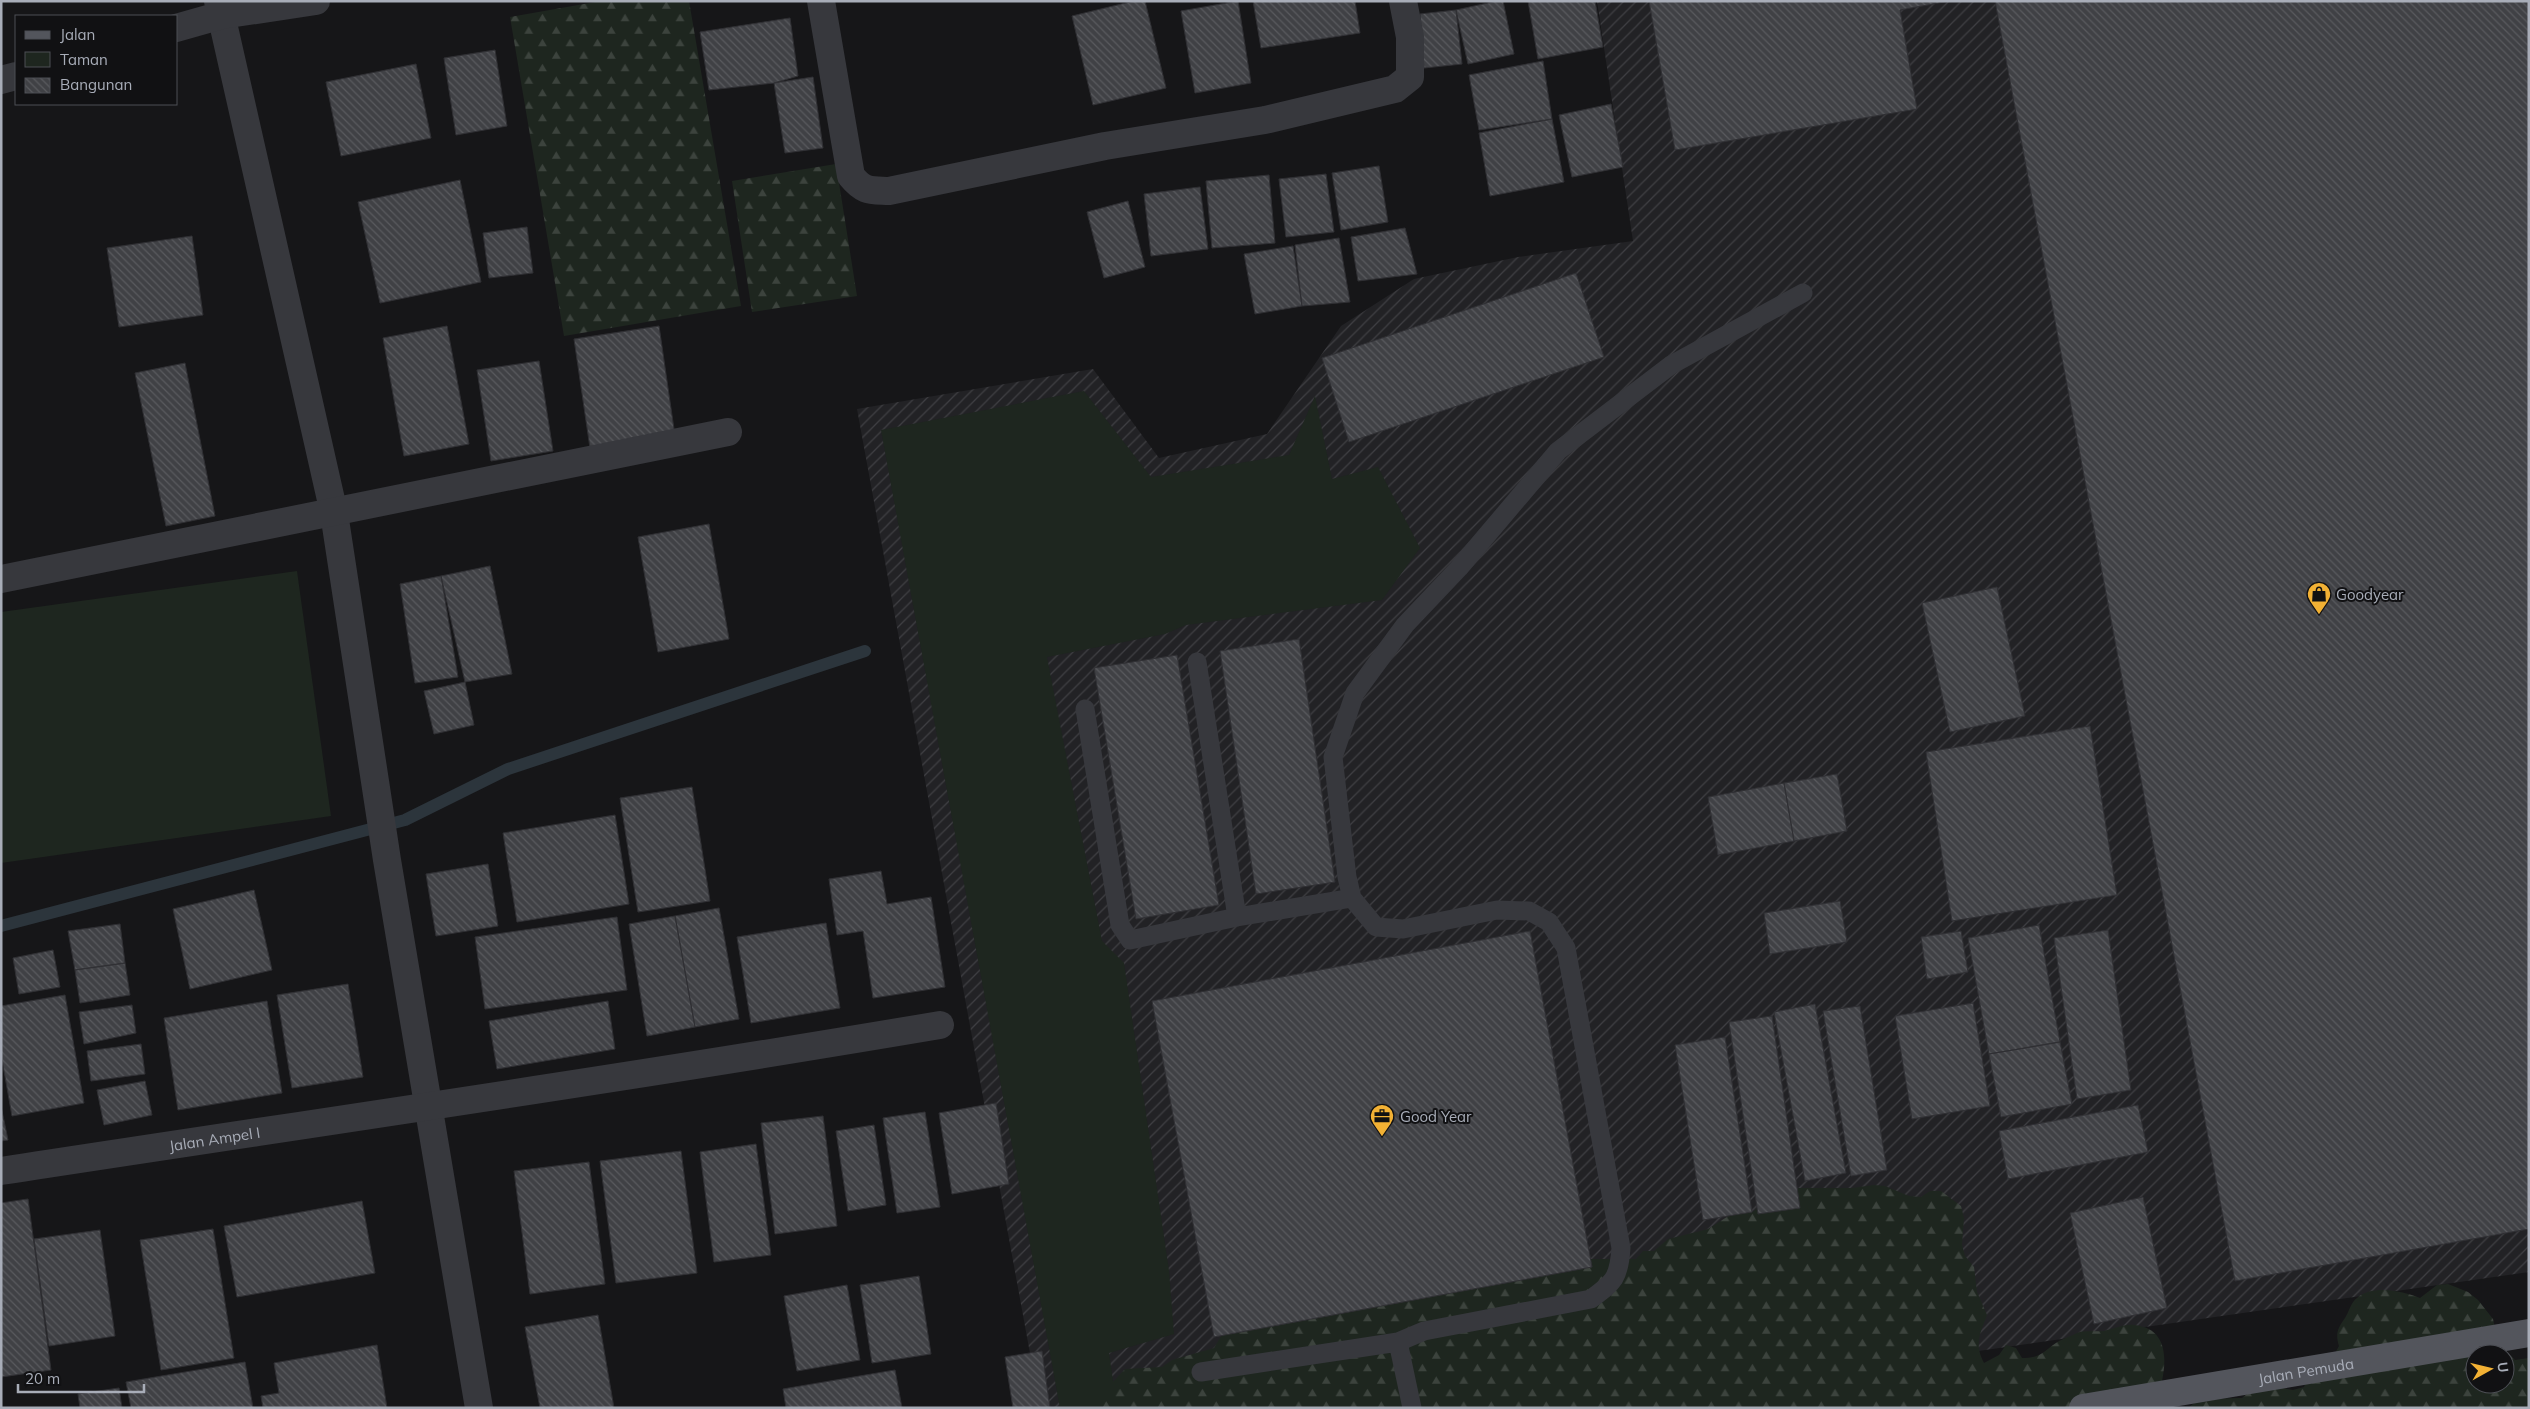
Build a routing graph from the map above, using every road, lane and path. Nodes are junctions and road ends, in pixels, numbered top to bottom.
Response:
1 (316, 1) edge
2 (820, 1) edge
3 (1403, 1) edge
4 (220, 8) edge
5 (178, 27) edge
6 (15, 76) edge
7 (1, 80) edge
8 (1803, 293) dead end
9 (728, 432) dead end
10 (334, 513) junction
11 (1, 580) edge
12 (1197, 662) dead end
13 (1085, 709) dead end
14 (1352, 898) junction
15 (1237, 916) junction
16 (940, 1025) dead end
17 (428, 1105) junction
18 (1, 1171) edge
19 (2529, 1333) edge
20 (1398, 1342) junction
21 (1201, 1372) dead end
22 (479, 1408) edge
23 (1412, 1408) edge
24 (2083, 1408) edge

1 - 4 street
2 - 3 street
4 - 5 street
4 - 10 street
6 - 7 street
8 - 14 lane
9 - 10 street
10 - 11 street
10 - 17 street
12 - 15 lane
13 - 15 lane
14 - 15 lane
14 - 20 lane
16 - 17 street, Jalan Ampel I
17 - 18 street, Jalan Ampel I
17 - 22 street
19 - 24 main road, Jalan Pemuda
20 - 21 lane
20 - 23 lane

